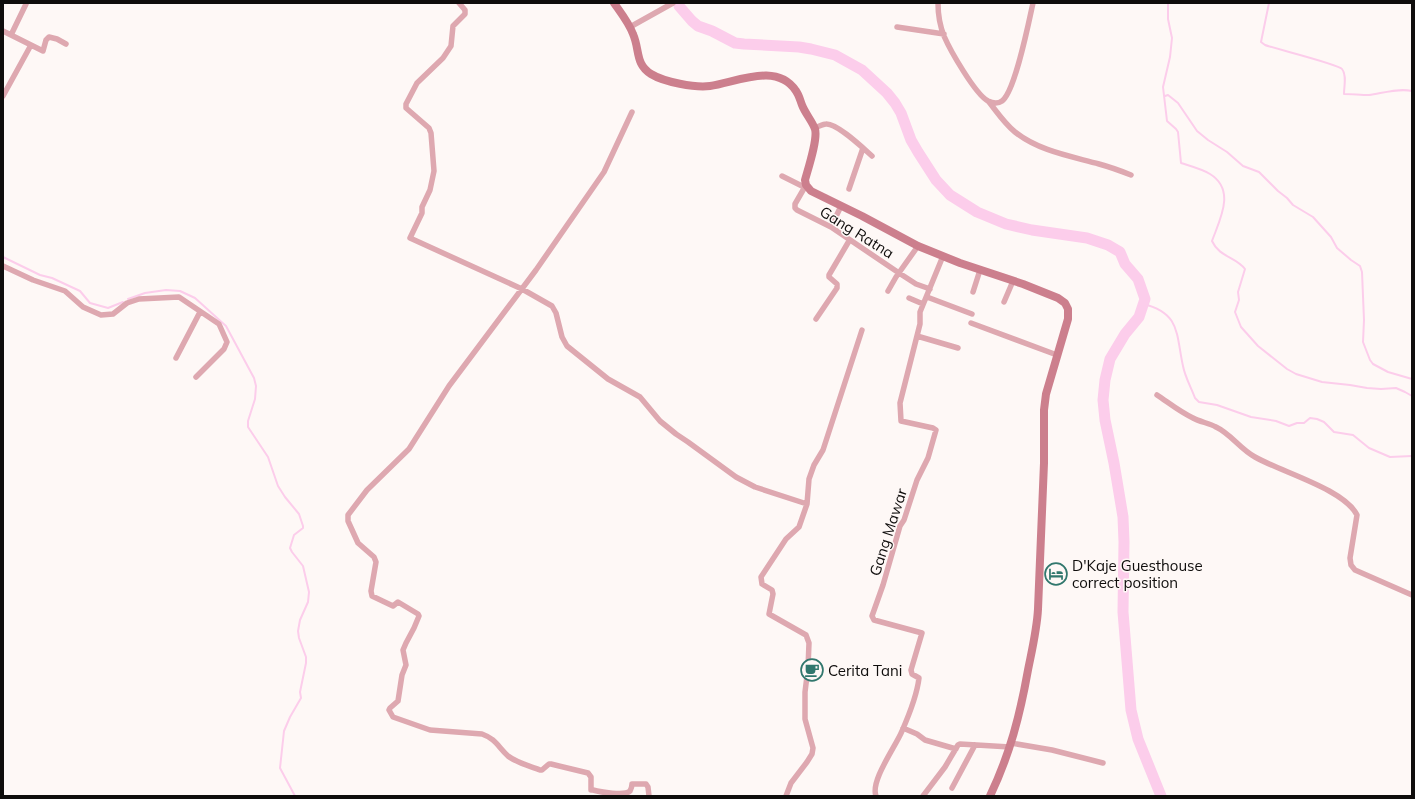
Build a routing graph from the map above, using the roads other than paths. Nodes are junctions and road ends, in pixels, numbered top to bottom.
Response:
1 (459, 3) edge
2 (614, 3) edge
3 (938, 3) edge
4 (1033, 3) edge
5 (26, 4) dead end
6 (671, 4) edge
7 (630, 27) junction
8 (897, 27) dead end
9 (3, 31) edge
10 (944, 34) junction
11 (11, 35) junction
12 (66, 44) dead end
13 (31, 45) junction
14 (3, 96) edge
15 (989, 102) junction
16 (632, 112) dead end
17 (814, 128) junction
18 (863, 148) junction
19 (872, 156) dead end
20 (1131, 175) dead end
21 (782, 176) dead end
22 (805, 186) junction
23 (849, 189) dead end
24 (840, 206) junction
25 (831, 228) junction
26 (849, 241) junction
27 (918, 246) junction
28 (942, 256) junction
29 (3, 266) edge
30 (980, 270) junction
31 (899, 273) junction
32 (1013, 281) junction
33 (522, 288) junction
34 (930, 289) junction
35 (888, 292) dead end
36 (973, 292) dead end
37 (926, 297) junction
38 (909, 298) dead end
39 (1004, 302) dead end
40 (923, 304) junction
41 (200, 312) junction
42 (972, 314) dead end
43 (816, 319) dead end
44 (971, 323) dead end
45 (862, 330) dead end
46 (917, 336) junction
47 (958, 348) dead end
48 (1057, 355) junction
49 (176, 358) dead end
50 (196, 377) dead end
51 (1157, 395) dead end
52 (807, 504) junction
53 (1412, 595) edge
54 (903, 728) junction
55 (975, 745) junction
56 (1010, 745) junction
57 (956, 749) junction
58 (1103, 763) dead end
59 (952, 788) dead end
60 (649, 796) edge
61 (786, 796) edge
62 (876, 796) edge
63 (923, 796) edge
64 (990, 796) edge

1 - 33 street
2 - 7 street
3 - 10 street
4 - 15 street
5 - 11 street
6 - 7 street
7 - 17 street
8 - 10 street
9 - 11 street
10 - 15 street
11 - 13 street
12 - 13 street
13 - 14 street
15 - 20 street
16 - 33 street
17 - 18 street
17 - 22 street
18 - 19 street
18 - 23 street
21 - 22 street
22 - 24 street
22 - 25 street, Gang Ratna
24 - 25 street
24 - 27 street
25 - 26 street, Gang Ratna
26 - 31 street, Gang Ratna
26 - 43 street
27 - 28 street
27 - 31 street
28 - 30 street
28 - 34 street, Gang Mawar
29 - 41 street
30 - 32 street
30 - 36 street
31 - 34 street, Gang Ratna
31 - 35 street
32 - 39 street
32 - 48 street
33 - 52 street
33 - 60 street
34 - 37 street, Gang Mawar
37 - 40 street, Gang Mawar
37 - 42 street
38 - 40 street
40 - 46 street, Gang Mawar
41 - 49 street
41 - 50 street
44 - 48 street
45 - 52 street
46 - 47 street
46 - 54 street, Gang Mawar
48 - 56 street
51 - 53 street
52 - 61 street
54 - 57 street
54 - 62 street, Gang Mawar
55 - 56 street
55 - 57 street
55 - 59 street
56 - 58 street
56 - 64 street
57 - 63 street

